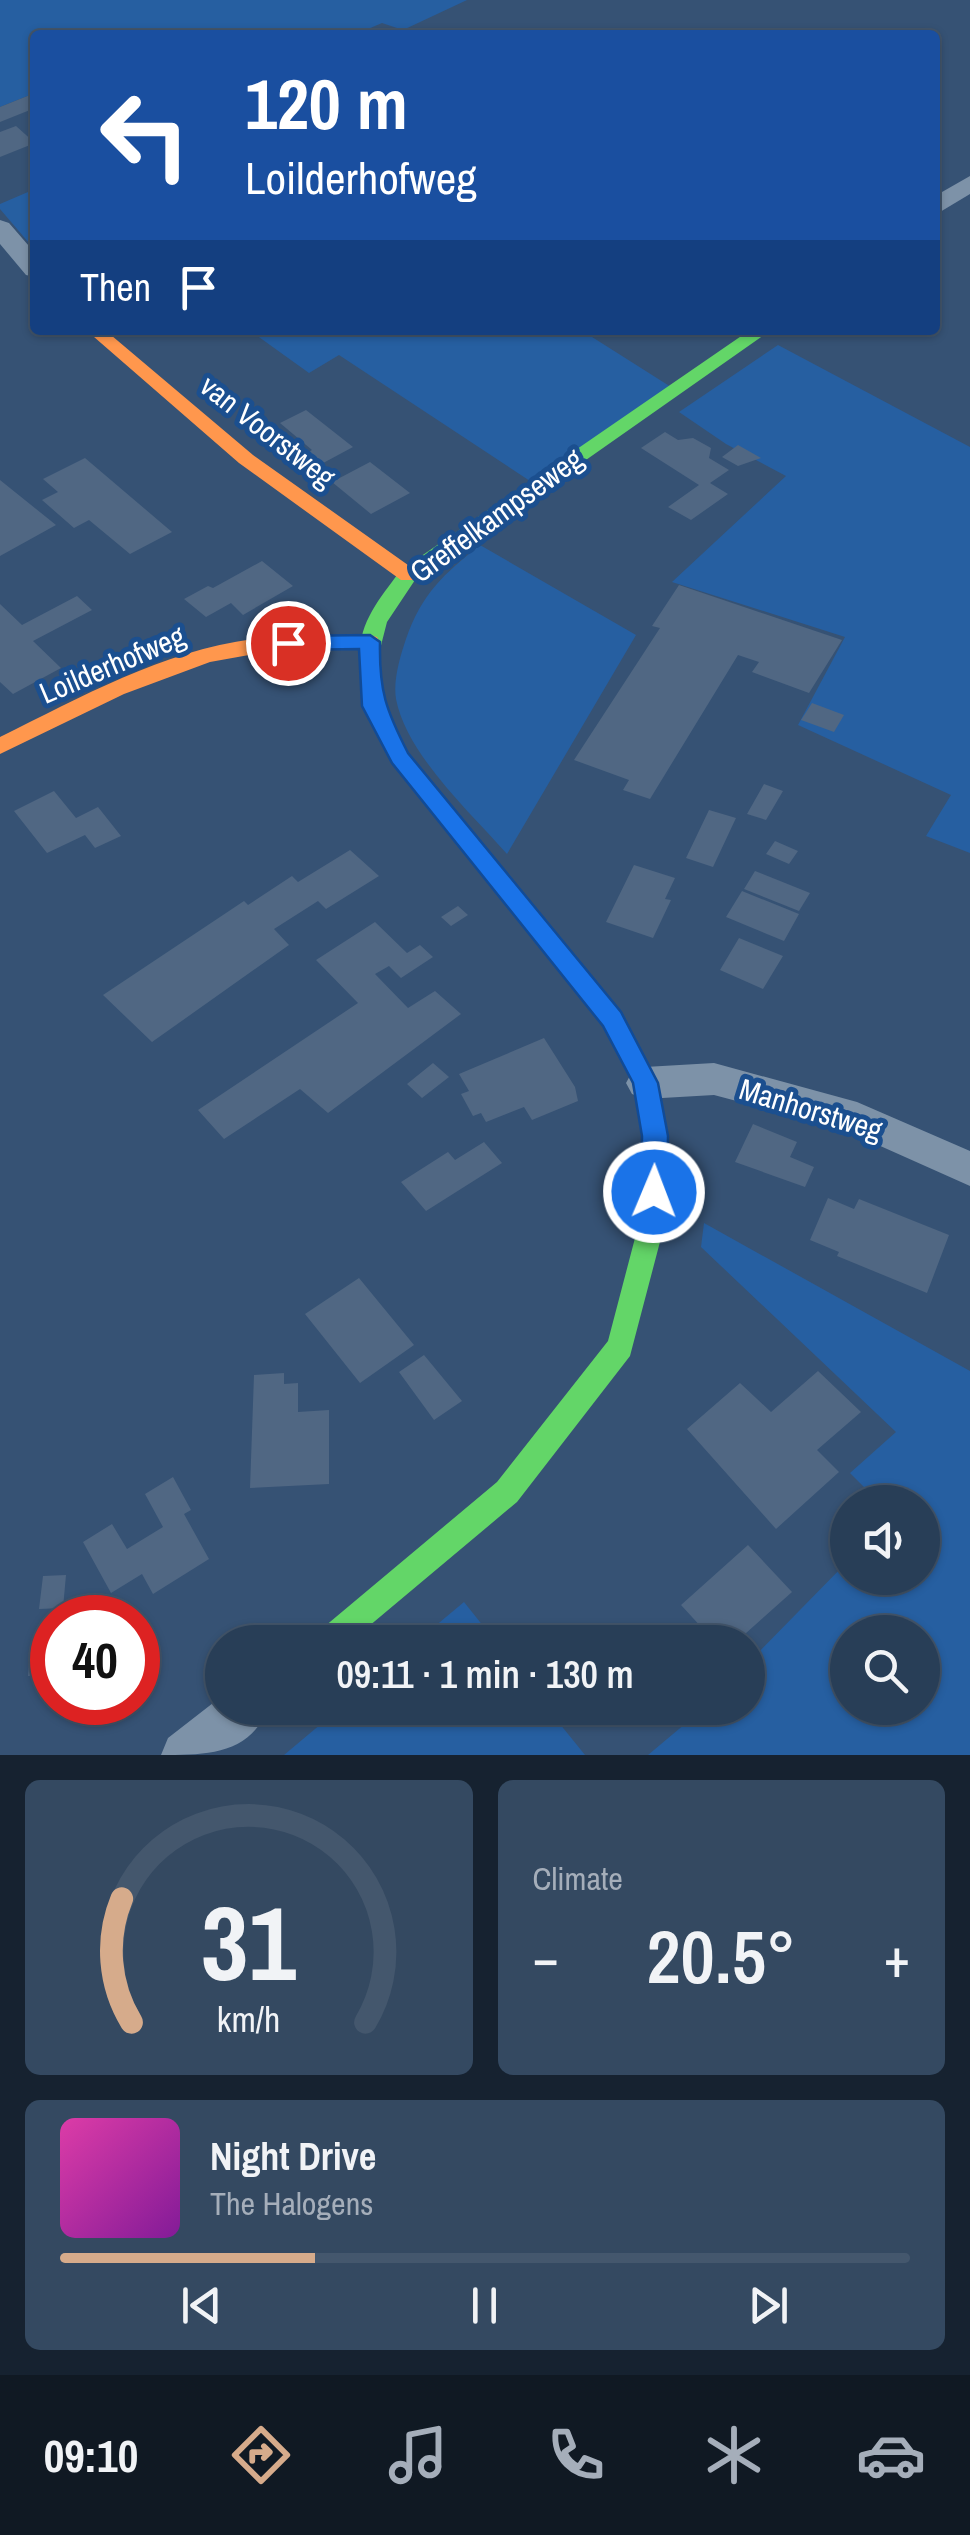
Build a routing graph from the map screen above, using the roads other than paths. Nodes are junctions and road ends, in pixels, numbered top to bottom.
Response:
1 (970, 182) edge
2 (940, 204) edge
3 (0, 228) edge
4 (30, 263) edge
5 (100, 335) edge
6 (755, 335) edge
7 (408, 575) junction
8 (370, 642) junction
9 (0, 746) edge
10 (645, 1083) junction
11 (970, 1170) edge
12 (348, 1625) edge
13 (223, 1725) edge
14 (185, 1755) edge

1 - 2 street
3 - 4 street
5 - 7 street, van Voorstweg
6 - 7 street, Greffelkampseweg
7 - 8 street, Greffelkampseweg
8 - 9 street, Loilderhofweg
8 - 10 street, Greffelkampseweg
10 - 11 street, Manhorstweg
10 - 12 street, Greffelkampseweg
13 - 14 street

